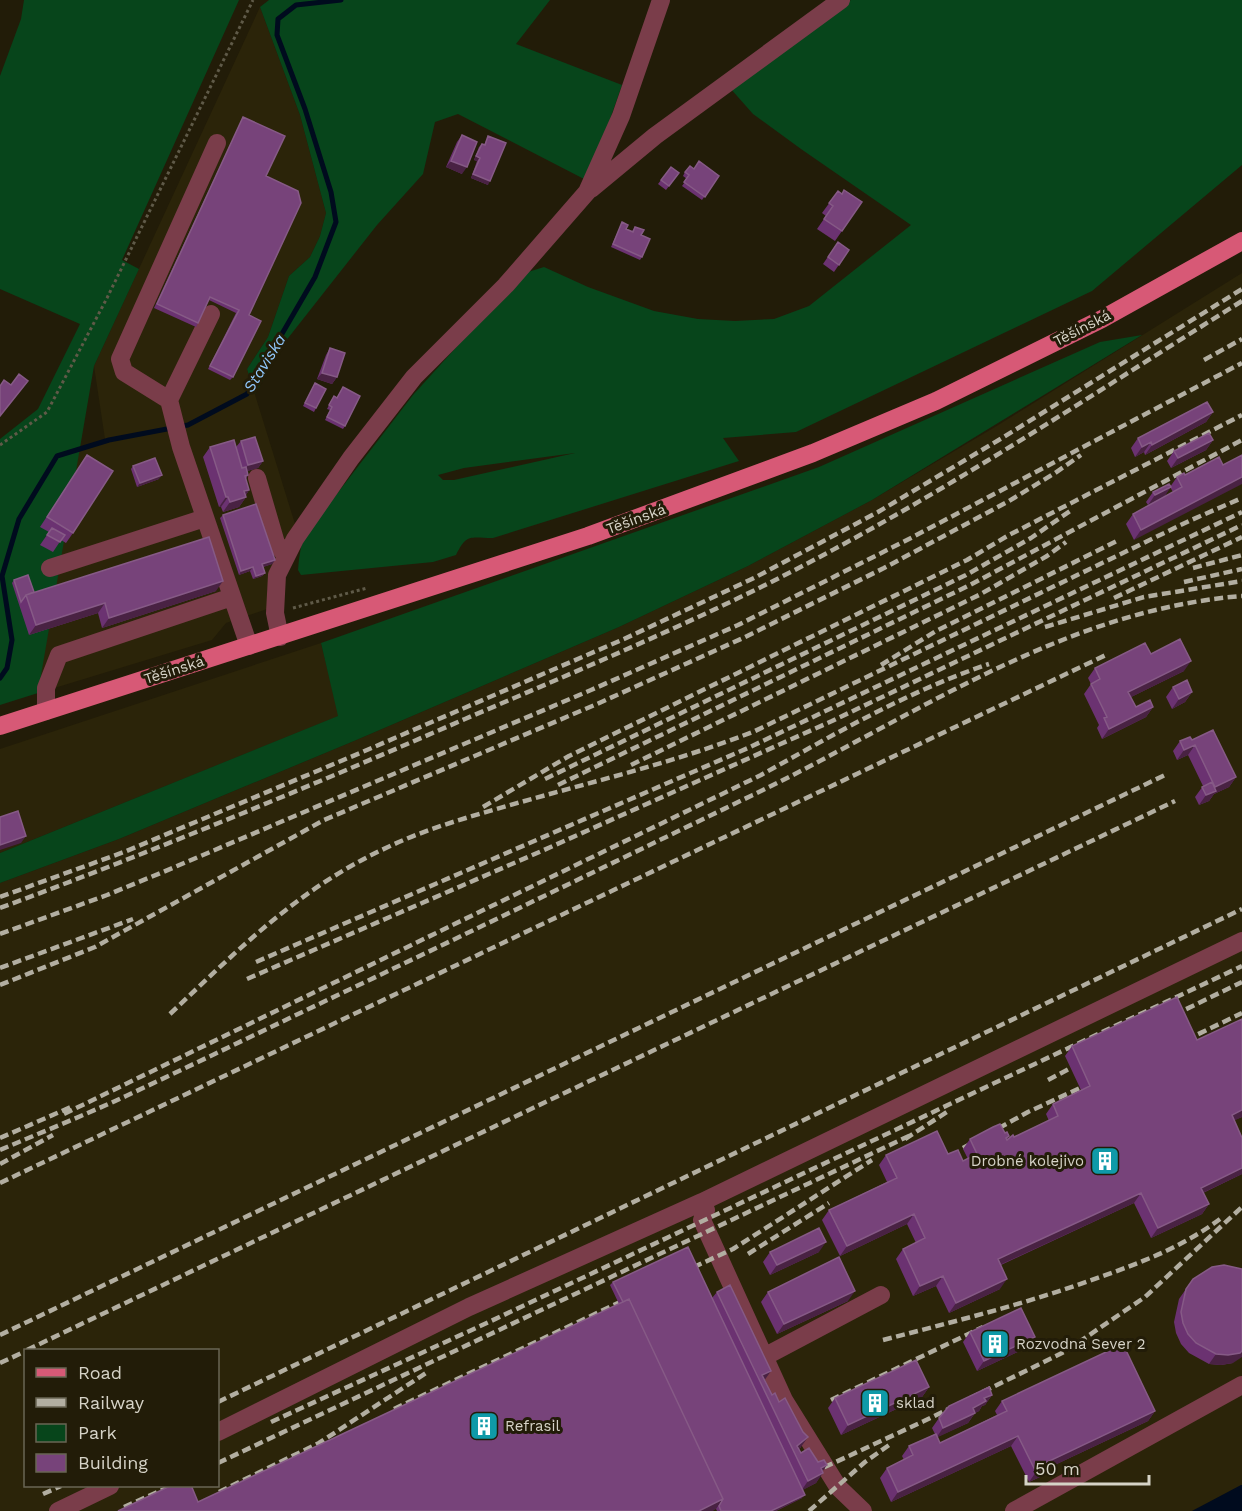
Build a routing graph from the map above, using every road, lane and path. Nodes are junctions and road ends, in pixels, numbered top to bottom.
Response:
1 (252, 0) edge
2 (661, 0) edge
3 (841, 0) edge
4 (217, 143) dead end
5 (587, 192) junction
6 (1242, 241) edge
7 (211, 314) dead end
8 (170, 406) junction
9 (0, 445) edge
10 (257, 478) dead end
11 (205, 518) junction
12 (286, 556) junction
13 (50, 568) dead end
14 (370, 587) dead end
15 (232, 597) junction
16 (276, 614) junction
17 (280, 637) junction
18 (249, 646) junction
19 (46, 711) junction
20 (0, 726) edge
21 (1242, 941) edge
22 (702, 1202) junction
23 (881, 1295) dead end
24 (764, 1357) junction
25 (1242, 1385) edge
26 (219, 1432) edge
27 (106, 1487) edge
28 (58, 1511) edge
29 (863, 1511) edge
30 (1014, 1511) edge

1 - 9 path
2 - 5 street
3 - 5 street
4 - 8 street
5 - 12 street
6 - 17 main road, Těšínská
7 - 8 street
8 - 11 street
10 - 12 street
11 - 13 street
11 - 15 street
12 - 16 street
14 - 16 path
15 - 18 street
15 - 19 street
16 - 17 street
17 - 18 main road, Těšínská
18 - 19 main road, Těšínská
19 - 20 main road, Těšínská
21 - 22 street
22 - 24 street
22 - 26 street
23 - 24 street
24 - 29 street
25 - 30 street
27 - 28 street

